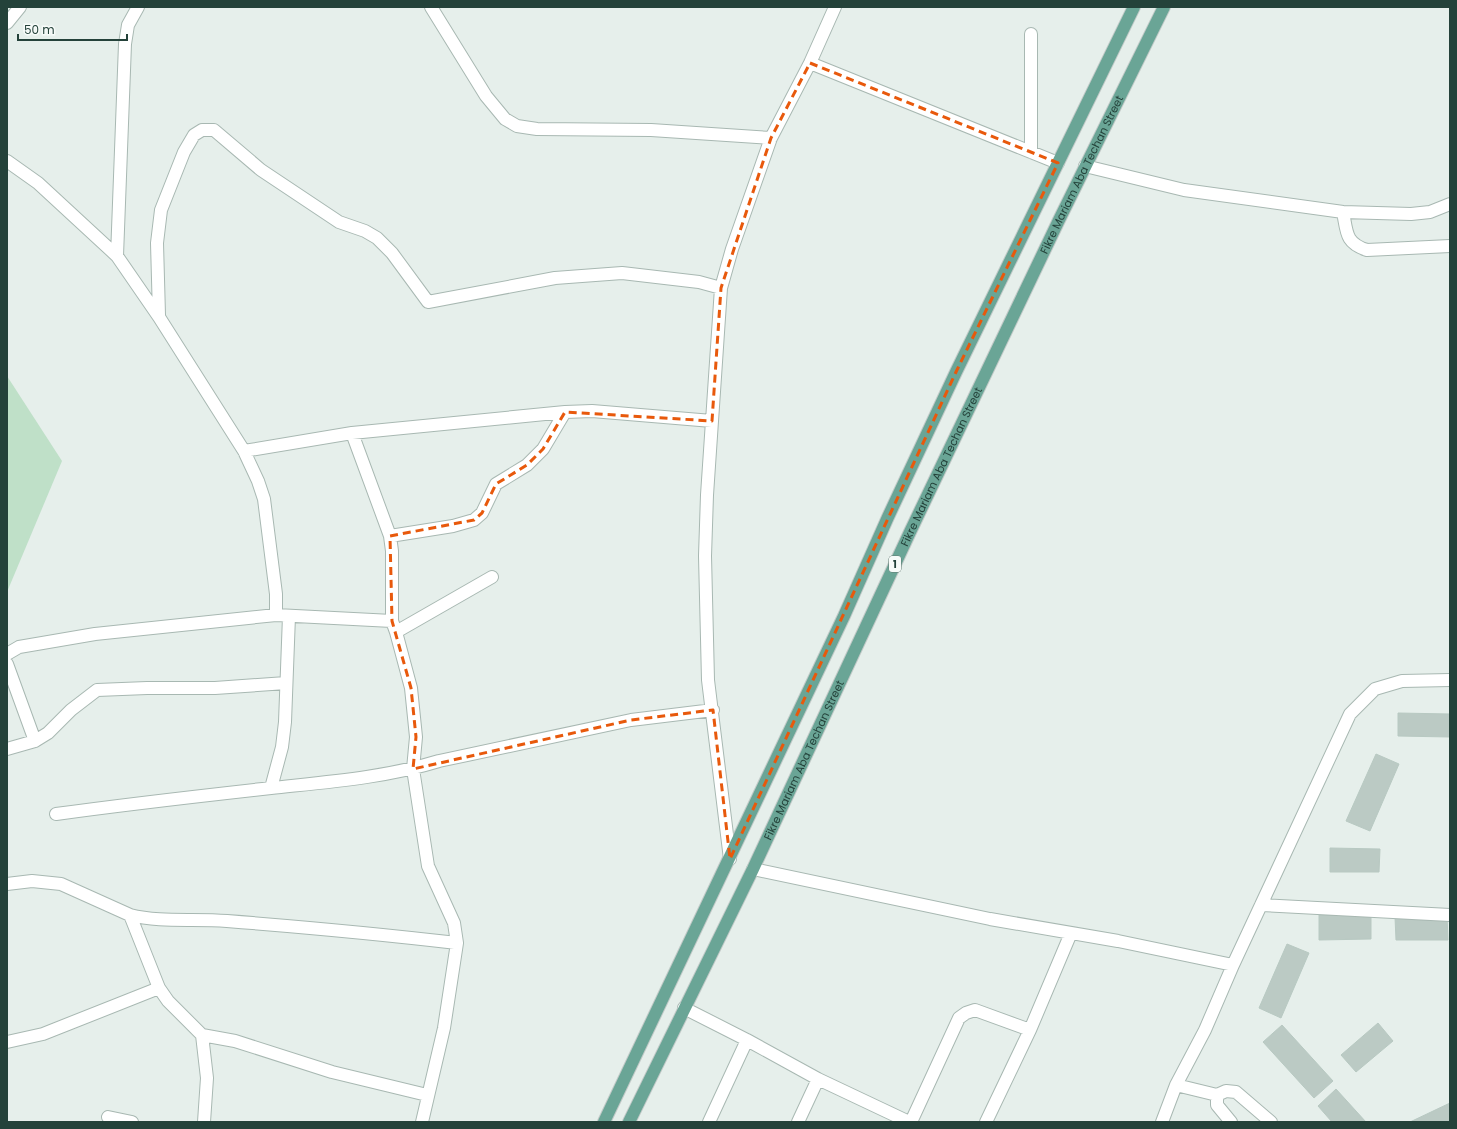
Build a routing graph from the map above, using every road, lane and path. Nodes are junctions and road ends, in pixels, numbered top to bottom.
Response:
1 (20, 7) edge
2 (138, 7) edge
3 (431, 7) edge
4 (835, 7) edge
5 (1134, 7) edge
6 (1164, 7) edge
7 (7, 23) edge
8 (1031, 34) dead end
9 (810, 63) junction
10 (771, 138) junction
11 (1031, 152) junction
12 (7, 161) edge
13 (1058, 163) junction
14 (1085, 166) junction
15 (1450, 204) edge
16 (1343, 212) junction
17 (1450, 246) edge
18 (117, 256) junction
19 (721, 288) junction
20 (159, 317) junction
21 (566, 412) junction
22 (712, 421) junction
23 (352, 433) junction
24 (244, 451) junction
25 (390, 536) junction
26 (492, 577) dead end
27 (276, 615) junction
28 (289, 616) junction
29 (394, 626) junction
30 (7, 654) edge
31 (7, 664) edge
32 (1450, 680) edge
33 (286, 683) junction
34 (713, 710) junction
35 (35, 741) junction
36 (7, 749) edge
37 (413, 770) junction
38 (271, 788) junction
39 (56, 814) dead end
40 (730, 859) junction
41 (753, 868) junction
42 (7, 884) edge
43 (1261, 905) junction
44 (130, 915) junction
45 (1450, 915) edge
46 (1071, 933) junction
47 (457, 944) junction
48 (1233, 965) junction
49 (158, 988) junction
50 (684, 1008) junction
51 (1030, 1030) junction
52 (202, 1035) junction
53 (747, 1040) junction
54 (7, 1042) edge
55 (818, 1079) junction
56 (1176, 1085) junction
57 (1216, 1095) junction
58 (427, 1096) junction
59 (108, 1117) dead end
60 (132, 1122) edge
61 (204, 1122) edge
62 (422, 1122) edge
63 (604, 1122) edge
64 (629, 1122) edge
65 (709, 1122) edge
66 (798, 1122) edge
67 (910, 1122) edge
68 (986, 1122) edge
69 (1162, 1122) edge
70 (1231, 1122) edge
71 (1271, 1122) edge

1 - 7 street
2 - 18 street
3 - 10 street
4 - 9 street
5 - 13 main road
6 - 14 main road, Fikre Mariam Aba Techan Street / 1
8 - 11 street
9 - 10 street
9 - 11 street
10 - 19 street
11 - 13 street
12 - 18 street
13 - 40 main road
14 - 16 street
14 - 41 main road, Fikre Mariam Aba Techan Street / 1
15 - 16 street
16 - 17 street
18 - 20 street
19 - 20 street
19 - 22 street
20 - 24 street
21 - 22 street
21 - 23 street
21 - 25 street
22 - 34 street
23 - 24 street
23 - 25 street
24 - 27 street
25 - 29 street
26 - 29 street
27 - 28 street
27 - 30 street
28 - 29 street
28 - 33 street
29 - 37 street
31 - 35 street
32 - 43 street
33 - 35 street
33 - 38 street
34 - 37 street
34 - 40 street
35 - 36 street
37 - 38 street
37 - 47 street
38 - 39 street
40 - 63 main road
41 - 46 street
41 - 50 main road, Fikre Mariam Aba Techan Street / 1
42 - 44 street
43 - 45 street
43 - 48 street
44 - 47 street
44 - 49 street
46 - 48 street
46 - 51 street
47 - 58 street
48 - 56 street
49 - 52 street
49 - 54 street
50 - 53 street
50 - 64 main road, Fikre Mariam Aba Techan Street / 1
51 - 67 street
51 - 68 street
52 - 58 street
52 - 61 street
53 - 55 street
53 - 65 street
55 - 66 street
55 - 67 street
56 - 57 street
56 - 69 street
57 - 70 street
57 - 71 street
58 - 62 street
59 - 60 street

